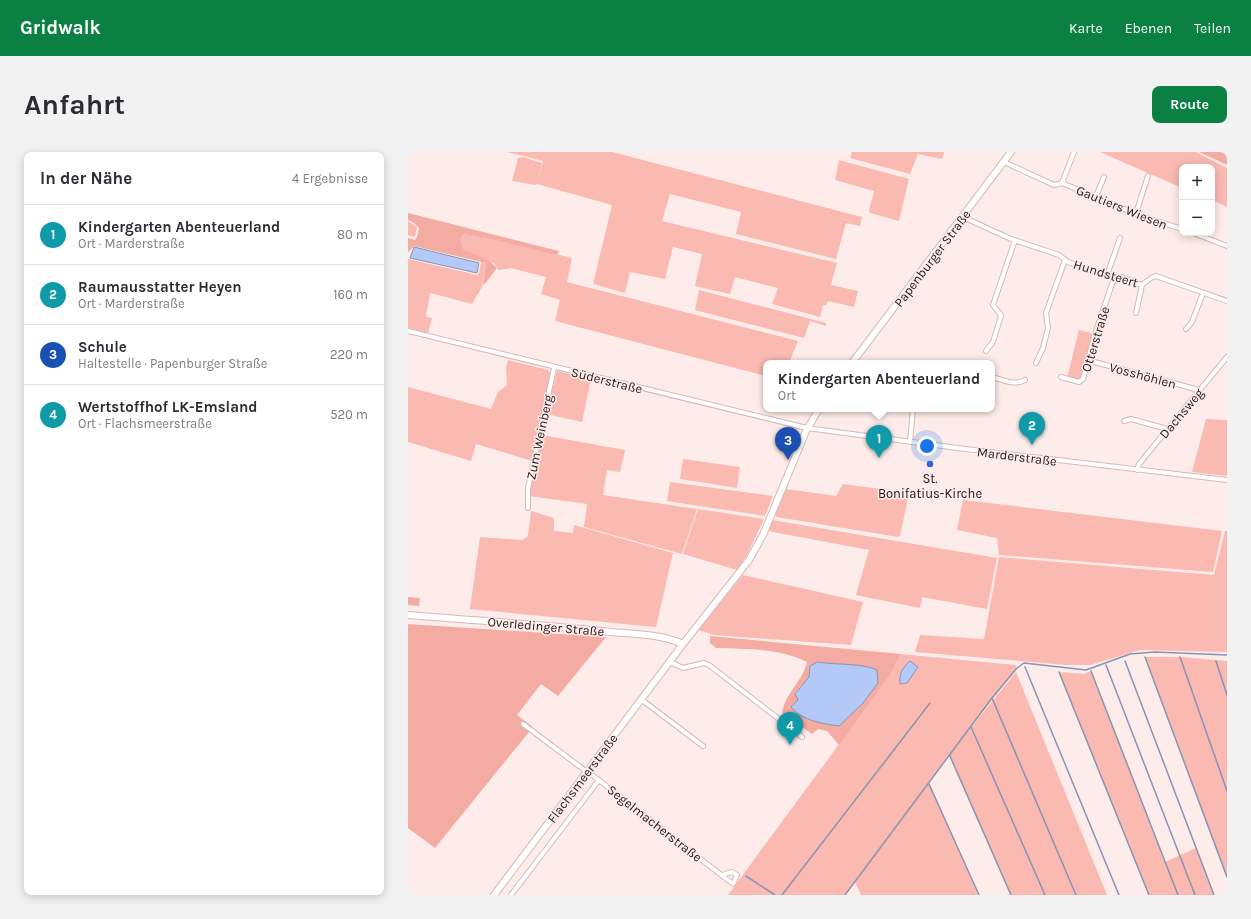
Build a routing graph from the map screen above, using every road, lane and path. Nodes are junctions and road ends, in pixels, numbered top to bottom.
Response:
1 (1011, 152) edge
2 (1074, 152) edge
3 (1004, 162) junction
4 (1148, 176) dead end
5 (1104, 177) dead end
6 (1062, 183) junction
7 (1096, 196) junction
8 (1136, 213) junction
9 (963, 217) junction
10 (1179, 228) edge
11 (1201, 236) edge
12 (1120, 238) dead end
13 (1015, 240) junction
14 (1227, 246) edge
15 (1064, 260) junction
16 (1107, 275) junction
17 (1114, 278) junction
18 (1142, 285) junction
19 (1203, 293) junction
20 (1227, 301) edge
21 (1136, 313) dead end
22 (1186, 329) dead end
23 (408, 331) edge
24 (986, 351) dead end
25 (1227, 357) edge
26 (854, 360) edge
27 (1087, 360) junction
28 (1036, 363) dead end
29 (554, 368) junction
30 (1062, 377) dead end
31 (995, 378) edge
32 (1025, 380) dead end
33 (1199, 390) junction
34 (817, 412) edge
35 (913, 412) edge
36 (1124, 421) dead end
37 (807, 428) junction
38 (1167, 428) junction
39 (910, 442) junction
40 (1137, 470) junction
41 (1227, 480) edge
42 (528, 508) dead end
43 (408, 615) edge
44 (683, 644) junction
45 (670, 662) junction
46 (642, 700) junction
47 (523, 724) dead end
48 (802, 737) dead end
49 (703, 746) dead end
50 (587, 772) junction
51 (599, 780) junction
52 (722, 875) dead end
53 (494, 895) edge
54 (512, 895) edge

1 - 3 street, Papenburger Straße
2 - 6 street, Gautiers Wiesen
3 - 6 street, Gautiers Wiesen
3 - 9 street, Papenburger Straße
4 - 8 street
5 - 7 street
6 - 7 street, Gautiers Wiesen
7 - 8 street, Gautiers Wiesen
8 - 10 street, Gautiers Wiesen
9 - 13 street, Hundsteert
9 - 26 street, Papenburger Straße
11 - 14 street
12 - 16 street
13 - 15 street, Hundsteert
13 - 24 street
15 - 16 street, Hundsteert
15 - 28 street
16 - 17 street, Hundsteert
17 - 18 street, Hundsteert
17 - 27 street, Otterstraße
18 - 19 street, Hundsteert
18 - 21 street
19 - 20 street, Hundsteert
19 - 22 street
23 - 29 street, Süderstraße
25 - 33 street, Dachsweg
27 - 30 street, Otterstraße
27 - 33 street, Vosshöhlen
29 - 37 street, Süderstraße
29 - 42 street, Zum Weinberg
31 - 32 street
33 - 38 street, Dachsweg
34 - 37 street
35 - 39 street
36 - 38 street
37 - 39 street, Marderstraße
37 - 44 street, Flachsmeerstraße
38 - 40 street, Dachsweg
39 - 40 street, Marderstraße
40 - 41 street, Marderstraße
43 - 44 street, Overledinger Straße
44 - 45 street, Flachsmeerstraße
45 - 46 street, Flachsmeerstraße
45 - 48 street
46 - 49 street
46 - 50 street, Flachsmeerstraße
47 - 50 street, Segelmacherstraße
50 - 51 street, Segelmacherstraße
50 - 53 street, Flachsmeerstraße
51 - 52 street, Segelmacherstraße
51 - 54 street, Flachsmeerstraße

